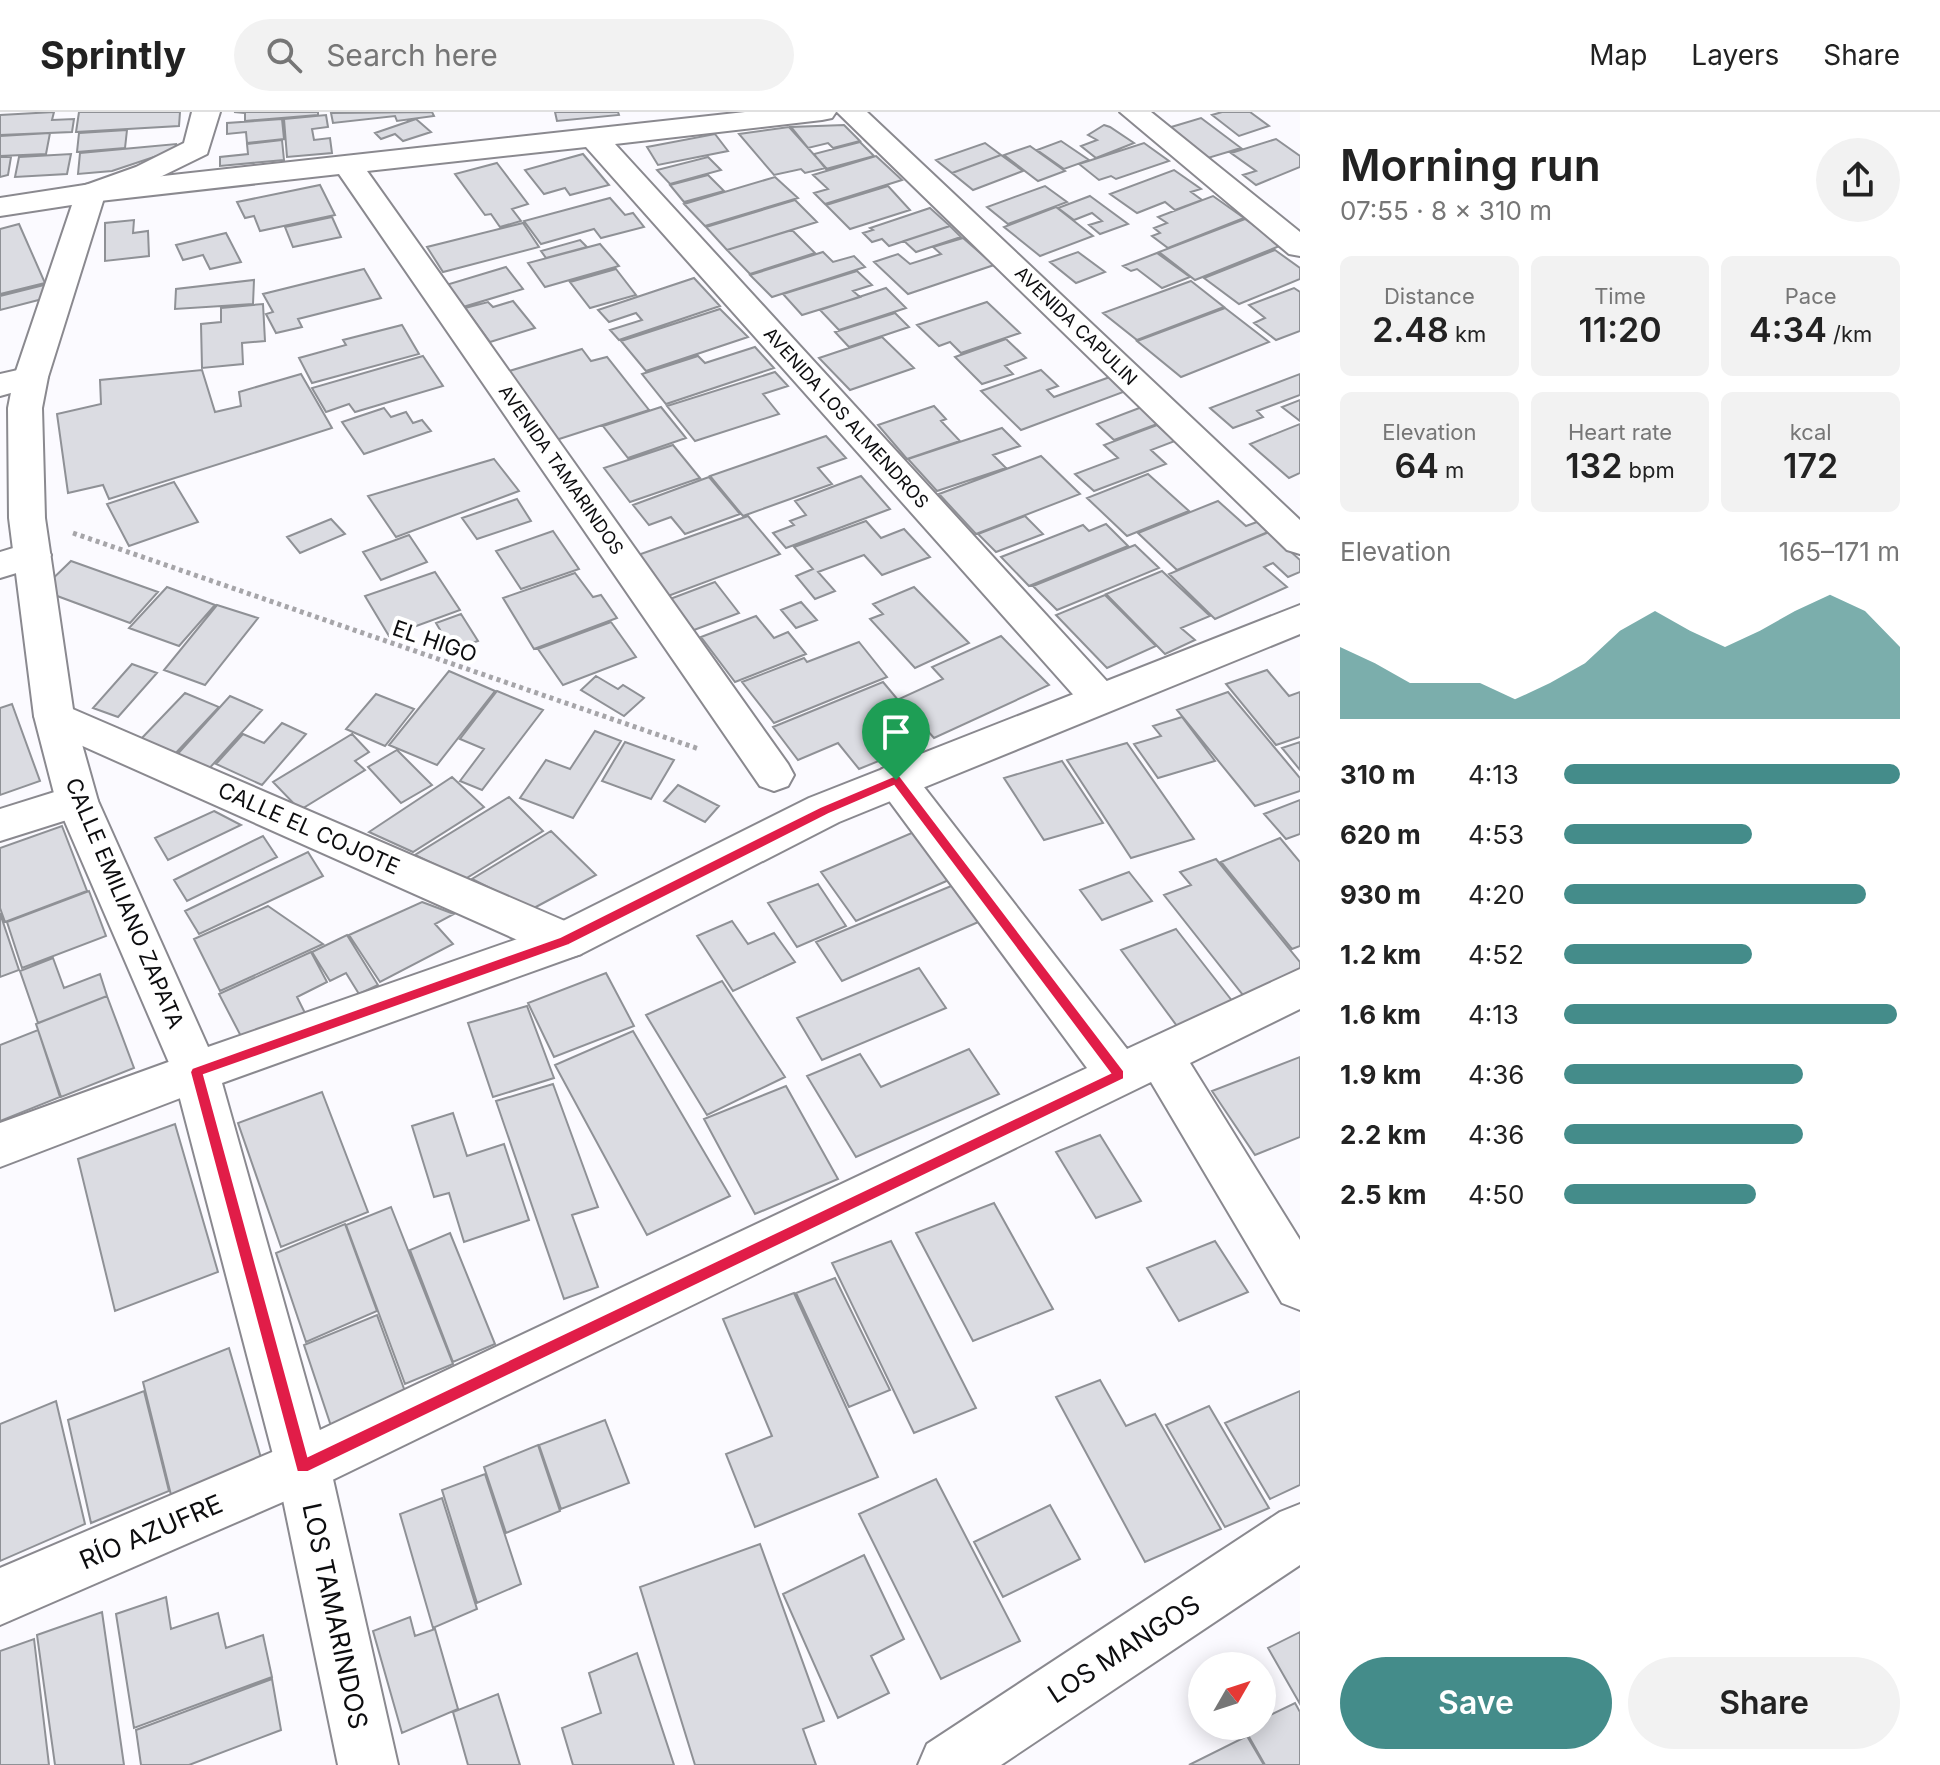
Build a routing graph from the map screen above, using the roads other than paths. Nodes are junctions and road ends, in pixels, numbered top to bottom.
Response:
1 (206, 112) edge
2 (822, 112) edge
3 (851, 112) edge
4 (1134, 112) edge
5 (705, 118) edge
6 (593, 137) junction
7 (348, 166) junction
8 (91, 193) junction
9 (0, 207) edge
10 (1300, 247) edge
11 (15, 381) edge
12 (1300, 541) edge
13 (20, 546) edge
14 (1300, 619) edge
15 (1100, 699) junction
16 (54, 716) junction
17 (774, 775) road end
18 (896, 780) junction
19 (77, 801) junction
20 (0, 825) edge
21 (565, 941) junction
22 (1300, 988) edge
23 (1140, 1065) junction
24 (196, 1072) junction
25 (0, 1145) edge
26 (1300, 1286) edge
27 (303, 1466) junction
28 (1300, 1532) edge
29 (0, 1597) edge
30 (368, 1765) edge
31 (948, 1765) edge

1 - 8 street
2 - 5 street
3 - 12 street, AVENIDA CAPULIN
4 - 10 street
5 - 6 street
6 - 7 street
6 - 15 street, AVENIDA LOS ALMENDROS
7 - 8 street
7 - 17 street, AVENIDA TAMARINDOS
8 - 9 street
8 - 11 street, CALLE EMILIANO ZAPATA
11 - 13 street, CALLE EMILIANO ZAPATA
13 - 16 street, CALLE EMILIANO ZAPATA
14 - 15 street
15 - 18 street
16 - 19 street, CALLE EMILIANO ZAPATA
16 - 21 street, CALLE EL COJOTE
18 - 21 street
18 - 23 street
19 - 20 street
19 - 24 street, CALLE EMILIANO ZAPATA
21 - 24 street
22 - 23 street, RÍO AZUFRE
23 - 26 street
23 - 27 street, RÍO AZUFRE
24 - 25 street
24 - 27 street, CALLE EMILIANO ZAPATA
27 - 29 street, RÍO AZUFRE
27 - 30 street, LOS TAMARINDOS
28 - 31 street, LOS MANGOS

